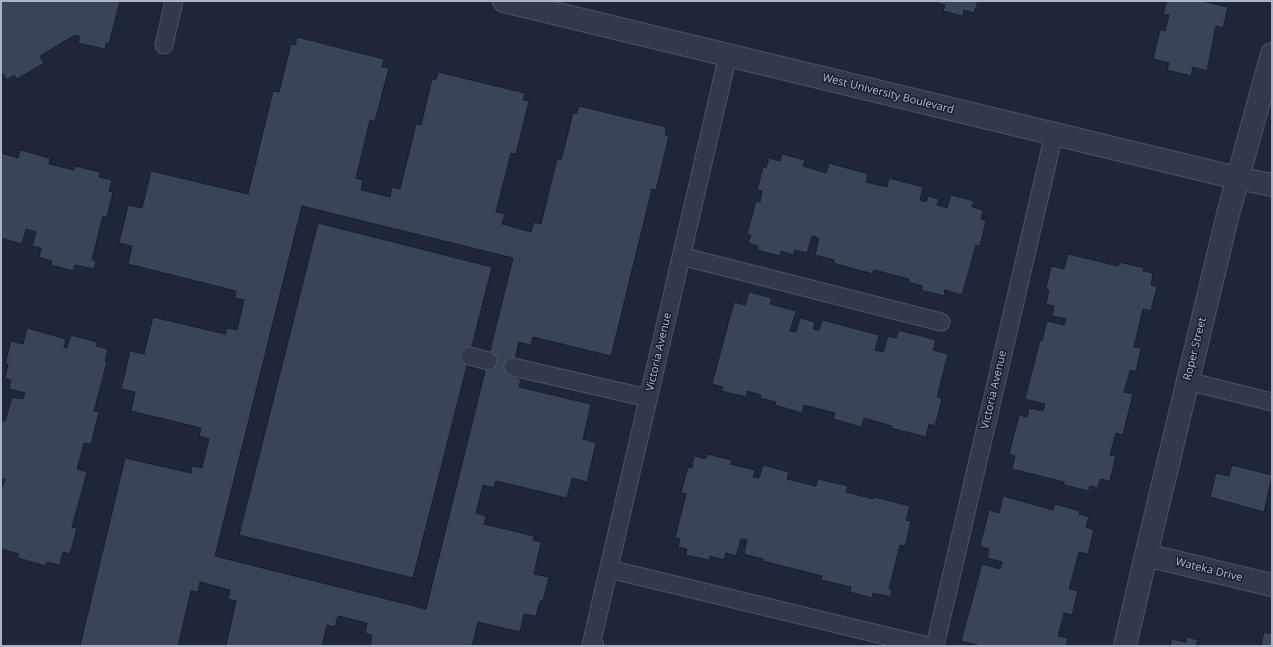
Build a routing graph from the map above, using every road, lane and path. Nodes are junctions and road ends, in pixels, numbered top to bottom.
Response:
1 (174, 1) edge
2 (504, 1) edge
3 (164, 45) dead end
4 (1272, 54) edge
5 (728, 55) junction
6 (1054, 134) junction
7 (1237, 178) junction
8 (1272, 185) edge
9 (681, 256) junction
10 (941, 322) dead end
11 (470, 356) dead end
12 (488, 361) dead end
13 (513, 367) dead end
14 (1187, 382) junction
15 (648, 398) junction
16 (1272, 402) edge
17 (1146, 554) junction
18 (609, 569) junction
19 (1272, 585) edge
20 (595, 646) edge
21 (928, 646) edge
22 (935, 646) edge
23 (1125, 646) edge

1 - 3 lane
2 - 5 street, West University Boulevard
4 - 7 street, Roper Street
5 - 6 street, West University Boulevard
5 - 9 lane, Victoria Avenue
6 - 7 street, West University Boulevard
6 - 22 lane, Victoria Avenue
7 - 8 street, West University Boulevard
7 - 14 street, Roper Street
9 - 10 lane
9 - 15 lane, Victoria Avenue
11 - 12 lane
13 - 15 lane
14 - 16 lane
14 - 17 street, Roper Street
15 - 18 lane, Victoria Avenue
17 - 19 street, Wateka Drive
17 - 23 street, Roper Street
18 - 20 lane, Victoria Avenue
18 - 21 lane

